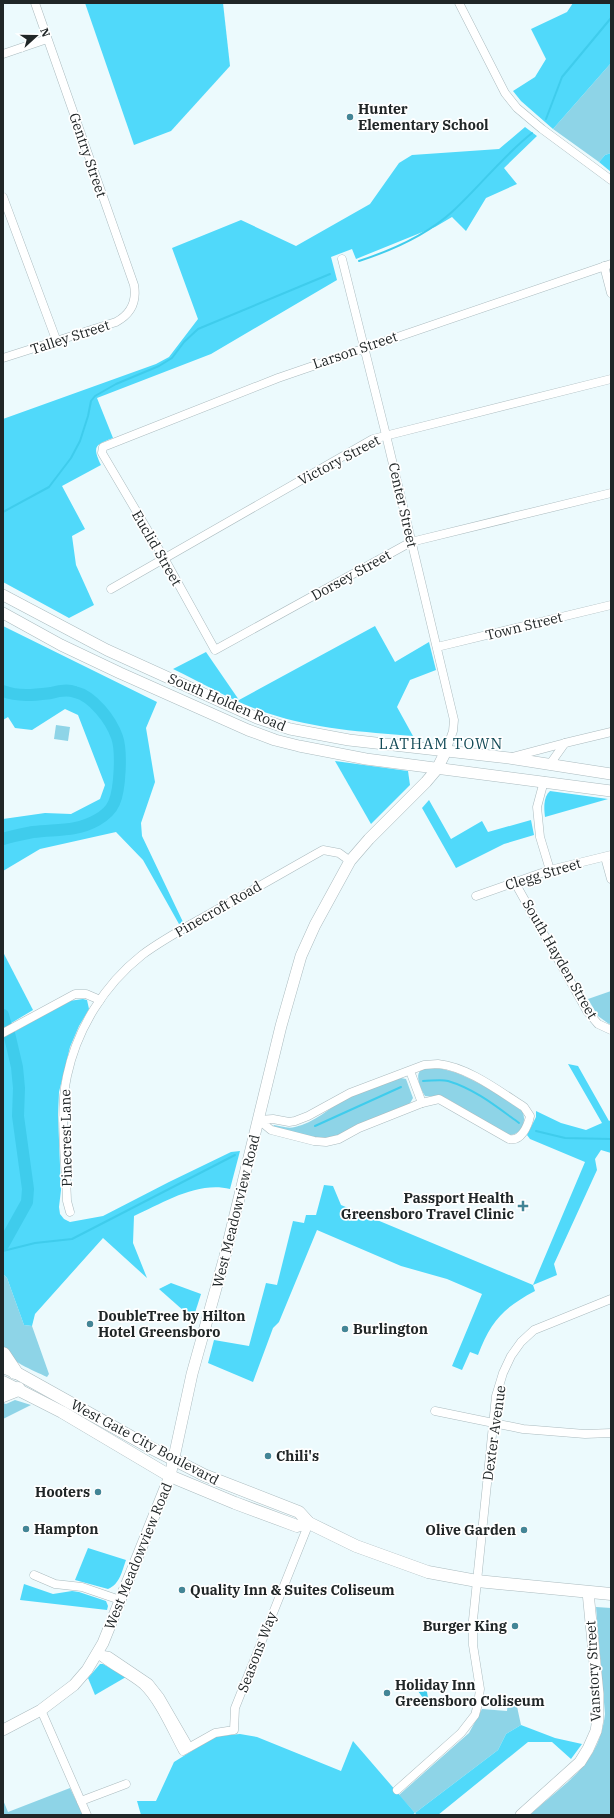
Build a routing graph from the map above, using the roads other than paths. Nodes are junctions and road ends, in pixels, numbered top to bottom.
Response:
1 (35, 3) edge
2 (459, 3) edge
3 (48, 39) junction
4 (3, 54) edge
5 (611, 180) edge
6 (3, 197) edge
7 (5, 208) edge
8 (342, 259) dead end
9 (607, 265) edge
10 (611, 293) edge
11 (132, 308) joint
12 (58, 342) junction
13 (364, 347) junction
14 (3, 358) edge
15 (611, 379) edge
16 (386, 435) junction
17 (103, 447) joint
18 (611, 493) edge
19 (411, 542) junction
20 (164, 558) junction
21 (111, 589) dead end
22 (3, 595) edge
23 (611, 605) edge
24 (3, 613) edge
25 (436, 647) junction
26 (215, 650) joint
27 (611, 732) edge
28 (565, 743) junction
29 (446, 751) junction
30 (509, 758) junction
31 (550, 764) junction
32 (438, 769) junction
33 (611, 774) edge
34 (544, 781) junction
35 (611, 791) edge
36 (608, 856) edge
37 (350, 861) junction
38 (550, 870) junction
39 (611, 879) edge
40 (514, 881) junction
41 (476, 896) dead end
42 (100, 1000) junction
43 (611, 1030) edge
44 (3, 1033) edge
45 (410, 1071) junction
46 (422, 1103) junction
47 (259, 1120) junction
48 (70, 1212) dead end
49 (611, 1299) edge
50 (3, 1354) edge
51 (9, 1370) edge
52 (3, 1382) edge
53 (18, 1389) junction
54 (3, 1395) edge
55 (435, 1412) dead end
56 (493, 1424) junction
57 (611, 1433) edge
58 (173, 1459) junction
59 (170, 1476) junction
60 (309, 1523) junction
61 (34, 1575) dead end
62 (477, 1581) junction
63 (588, 1592) junction
64 (611, 1594) edge
65 (120, 1600) junction
66 (98, 1654) junction
67 (41, 1710) junction
68 (3, 1730) edge
69 (126, 1784) dead end
70 (397, 1790) dead end
71 (81, 1801) junction
72 (87, 1815) edge
73 (521, 1815) edge

1 - 3 street, Gentry Street
2 - 5 street
3 - 4 street
3 - 11 street, Gentry Street
6 - 7 street
7 - 12 street
8 - 13 street, Center Street
9 - 10 street
9 - 13 street, Larson Street
11 - 12 street, Talley Street
12 - 14 street, Talley Street
13 - 16 street, Center Street
13 - 17 street, Larson Street
15 - 16 street, Victory Street
16 - 19 street, Center Street
16 - 20 street, Victory Street
17 - 20 street, Euclid Street
18 - 19 street, Dorsey Street
19 - 25 street, Center Street
19 - 26 street, Dorsey Street
20 - 21 street, Victory Street
20 - 26 street, Euclid Street
22 - 29 street, South Holden Road
23 - 25 street, Town Street
24 - 32 street, South Holden Road
25 - 29 street, Center Street
27 - 28 street
28 - 30 street
28 - 31 street
29 - 30 street, South Holden Road
29 - 32 street, West Meadowview Road
30 - 31 street, South Holden Road
31 - 33 street, South Holden Road
32 - 34 street, South Holden Road
32 - 37 street, West Meadowview Road
34 - 35 street, South Holden Road
34 - 38 street
36 - 38 street, Clegg Street
36 - 39 street
37 - 42 street, Pinecroft Road
37 - 47 street, West Meadowview Road
38 - 40 street, Clegg Street
40 - 41 street, Clegg Street
40 - 43 street, South Hayden Street
42 - 44 street
42 - 48 street, Pinecrest Lane
45 - 46 street
45 - 46 street
45 - 47 street
46 - 47 street
47 - 58 street, West Meadowview Road
49 - 56 street, Dexter Avenue
50 - 51 highway
51 - 58 main road, West Gate City Boulevard
52 - 53 main road, West Gate City Boulevard
53 - 54 highway
53 - 59 main road, West Gate City Boulevard
55 - 56 street
56 - 57 street
56 - 62 street, Dexter Avenue
58 - 59 street, West Meadowview Road
58 - 60 main road, West Gate City Boulevard
59 - 60 main road, West Gate City Boulevard
59 - 65 street, West Meadowview Road
60 - 62 main road, West Gate City Boulevard
60 - 66 street, Seasons Way
61 - 65 street
62 - 63 main road, West Gate City Boulevard
62 - 70 street
63 - 64 main road, West Gate City Boulevard
63 - 73 street, Vanstory Street
65 - 66 street, West Meadowview Road
66 - 67 street, West Meadowview Road
67 - 68 street, West Meadowview Road
67 - 71 street
69 - 71 street
71 - 72 street

